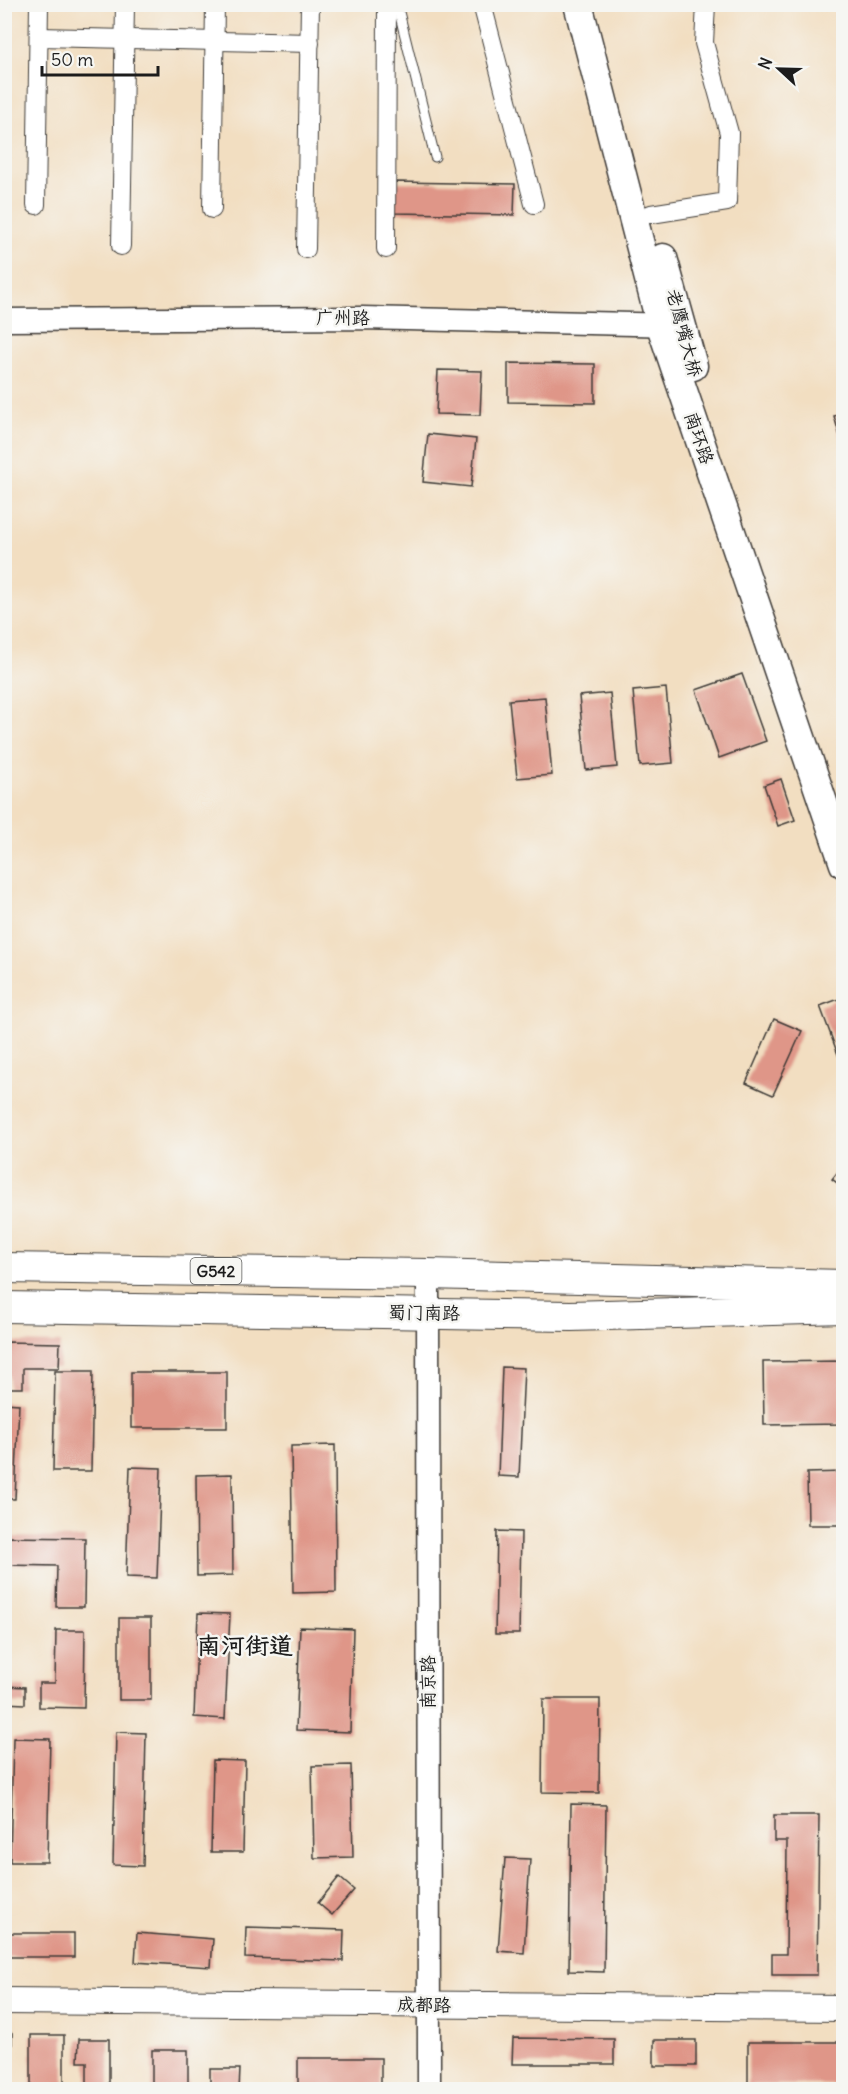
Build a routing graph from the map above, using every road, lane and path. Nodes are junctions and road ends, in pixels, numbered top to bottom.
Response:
1 (39, 4) edge
2 (125, 4) edge
3 (216, 4) edge
4 (310, 4) edge
5 (387, 4) edge
6 (397, 4) edge
7 (482, 4) edge
8 (578, 4) edge
9 (597, 4) edge
10 (706, 4) edge
11 (39, 37) junction
12 (124, 39) junction
13 (215, 41) junction
14 (310, 44) junction
15 (435, 157) dead end
16 (534, 204) dead end
17 (36, 206) dead end
18 (212, 209) dead end
19 (651, 214) junction
20 (122, 246) dead end
21 (306, 249) dead end
22 (386, 249) dead end
23 (4, 320) edge
24 (671, 325) junction
25 (843, 827) edge
26 (843, 864) edge
27 (4, 1269) edge
28 (428, 1274) junction
29 (843, 1285) edge
30 (4, 1306) edge
31 (843, 1308) edge
32 (428, 1313) junction
33 (4, 2001) edge
34 (429, 2005) junction
35 (843, 2008) edge
36 (429, 2090) edge

1 - 11 street
2 - 12 street
3 - 13 street
4 - 14 street
5 - 22 street
6 - 15 lane
7 - 16 street
8 - 24 main road, 南环路
9 - 19 main road, 老鹰嘴大桥
10 - 19 street
11 - 12 street
11 - 17 street
12 - 13 street
12 - 20 street
13 - 14 street
13 - 18 street
14 - 21 street
19 - 24 main road, 老鹰嘴大桥
23 - 24 street, 广州路
24 - 25 main road, 老鹰嘴大桥
24 - 26 main road, 南环路
27 - 28 highway, G542
28 - 29 highway, G542
28 - 32 street, 南京路
30 - 32 highway, 蜀门南路 / G542
31 - 32 highway, 蜀门南路 / G542
32 - 34 street, 南京路
33 - 34 main road, 成都路
34 - 35 main road, 成都路
34 - 36 street, 南京路

